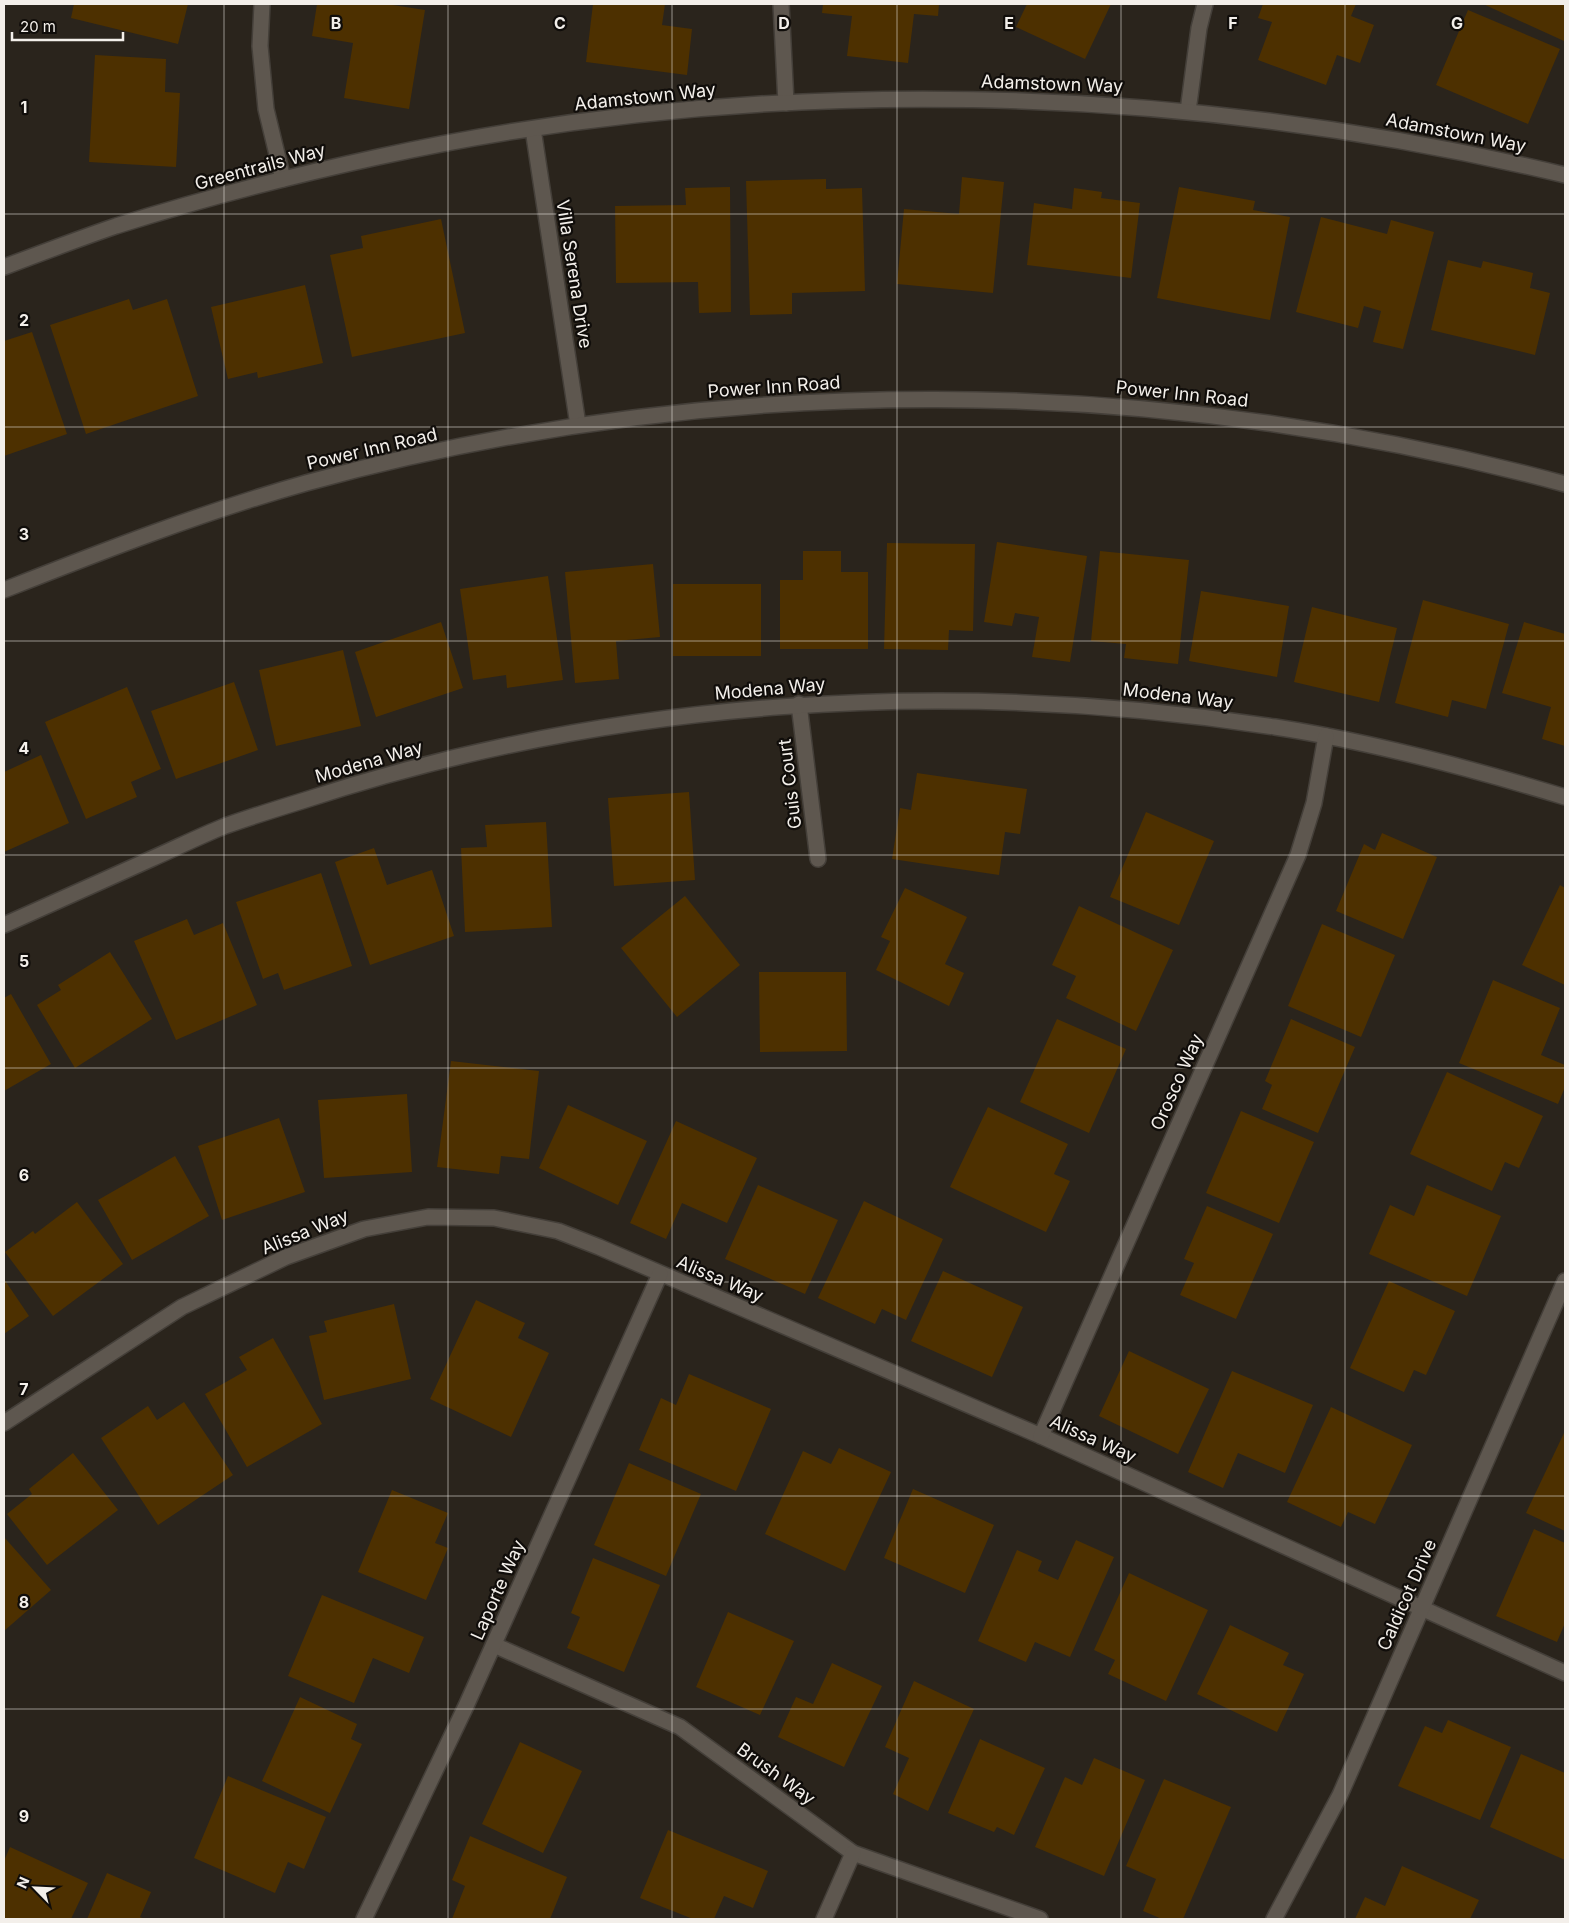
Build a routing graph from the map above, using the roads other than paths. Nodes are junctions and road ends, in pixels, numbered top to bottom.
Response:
1 (262, 4) edge
2 (781, 4) edge
3 (1205, 4) edge
4 (786, 103) junction
5 (1188, 111) junction
6 (533, 129) junction
7 (1565, 175) edge
8 (283, 179) junction
9 (4, 267) edge
10 (578, 425) junction
11 (1565, 484) edge
12 (4, 590) edge
13 (799, 704) junction
14 (1326, 736) junction
15 (1565, 797) edge
16 (818, 859) dead end
17 (4, 925) edge
18 (660, 1274) junction
19 (1565, 1282) edge
20 (4, 1423) edge
21 (1041, 1436) junction
22 (1422, 1609) junction
23 (494, 1645) junction
24 (1565, 1673) edge
25 (853, 1853) junction
26 (364, 1919) edge
27 (824, 1919) edge
28 (1040, 1919) edge
29 (1274, 1919) edge

1 - 8 street
2 - 4 street
3 - 5 street
4 - 5 street, Adamstown Way
4 - 6 street, Adamstown Way
5 - 7 street, Adamstown Way
6 - 8 street, Greentrails Way
6 - 10 street, Villa Serena Drive
8 - 9 street, Greentrails Way
10 - 11 street, Power Inn Road
10 - 12 street, Power Inn Road
13 - 14 street, Modena Way
13 - 16 street, Guis Court
13 - 17 street, Modena Way
14 - 15 street, Modena Way
14 - 21 street, Orosco Way
18 - 20 street, Alissa Way
18 - 21 street, Alissa Way
18 - 23 street, Laporte Way
19 - 22 street, Caldicot Drive
21 - 22 street, Alissa Way
22 - 24 street, Alissa Way
22 - 29 street, Caldicot Drive
23 - 25 street, Brush Way
23 - 26 street, Laporte Way
25 - 27 street
25 - 28 street, Brush Way

